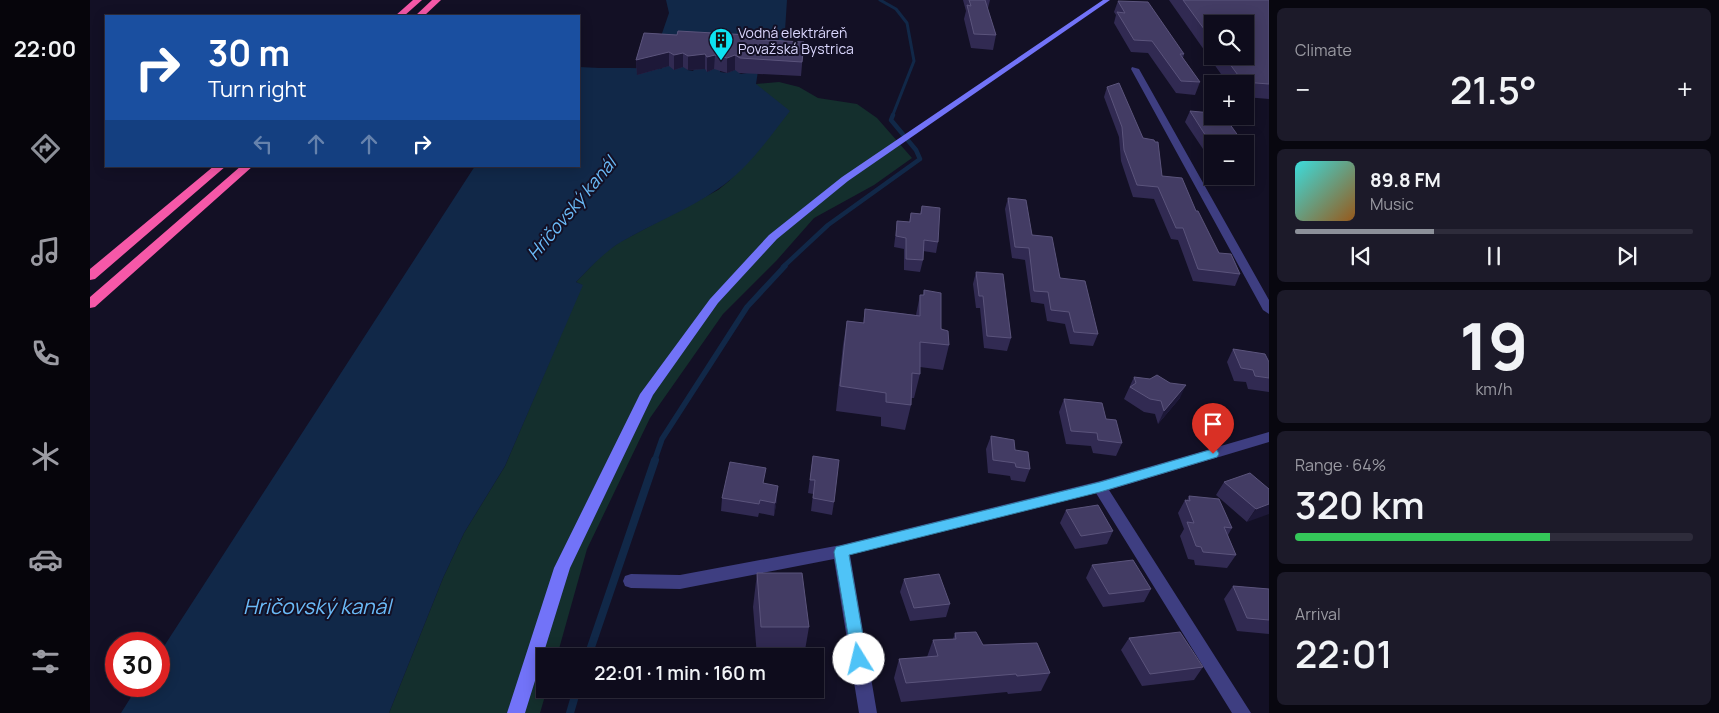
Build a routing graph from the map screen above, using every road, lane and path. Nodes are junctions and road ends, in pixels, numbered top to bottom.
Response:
1 (418, 0) edge
2 (437, 0) edge
3 (1107, 0) edge
4 (400, 15) edge
5 (420, 15) edge
6 (1135, 69) dead end
7 (220, 167) edge
8 (247, 167) edge
9 (90, 276) edge
10 (90, 304) edge
11 (1269, 310) edge
12 (1269, 437) edge
13 (1100, 487) junction
14 (841, 552) junction
15 (631, 581) dead end
16 (516, 713) edge
17 (868, 713) edge
18 (1242, 713) edge

1 - 4 highway
2 - 5 highway
3 - 16 main road
6 - 11 street
7 - 9 highway
8 - 10 highway
12 - 13 street
13 - 14 street
13 - 18 street
14 - 15 street
14 - 17 street

